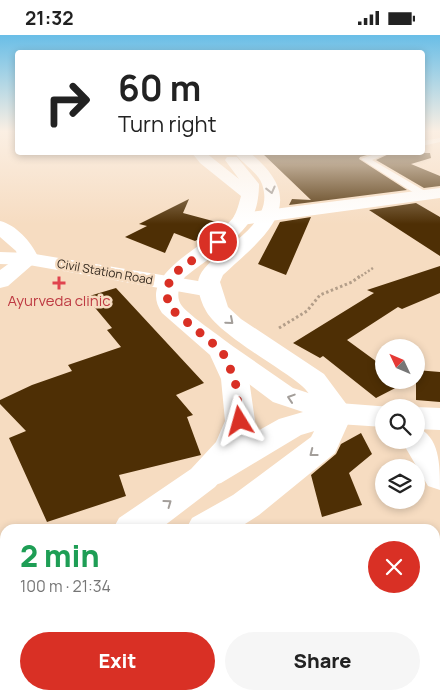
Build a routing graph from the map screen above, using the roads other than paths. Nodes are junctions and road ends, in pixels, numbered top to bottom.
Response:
1 (207, 162) edge
2 (236, 162) edge
3 (253, 162) edge
4 (371, 162) edge
5 (250, 195) junction
6 (433, 195) edge
7 (266, 217) junction
8 (242, 219) junction
9 (0, 227) edge
10 (0, 250) edge
11 (0, 258) edge
12 (29, 259) junction
13 (0, 281) edge
14 (169, 283) junction
15 (210, 290) junction
16 (222, 351) junction
17 (338, 413) junction
18 (375, 416) edge
19 (425, 418) edge
20 (440, 419) edge
21 (422, 449) edge
22 (203, 477) junction
23 (440, 477) edge
24 (139, 524) edge
25 (214, 524) edge

1 - 5 main road
2 - 5 main road
3 -> 7 main road
4 - 6 lane
5 - 8 main road
6 - 7 main road
7 - 8 main road
7 - 15 main road
8 - 14 main road
9 - 12 main road
10 - 12 main road
11 - 12 main road, Civil Station Road
12 - 13 main road
12 - 14 main road, Civil Station Road
14 - 15 main road, Civil Station Road
14 - 16 main road
15 -> 17 main road
17 -> 16 main road
16 - 22 main road
17 - 18 main road
17 - 22 main road
17 -> 25 main road
19 - 20 main road
21 - 23 main road
24 -> 22 main road

